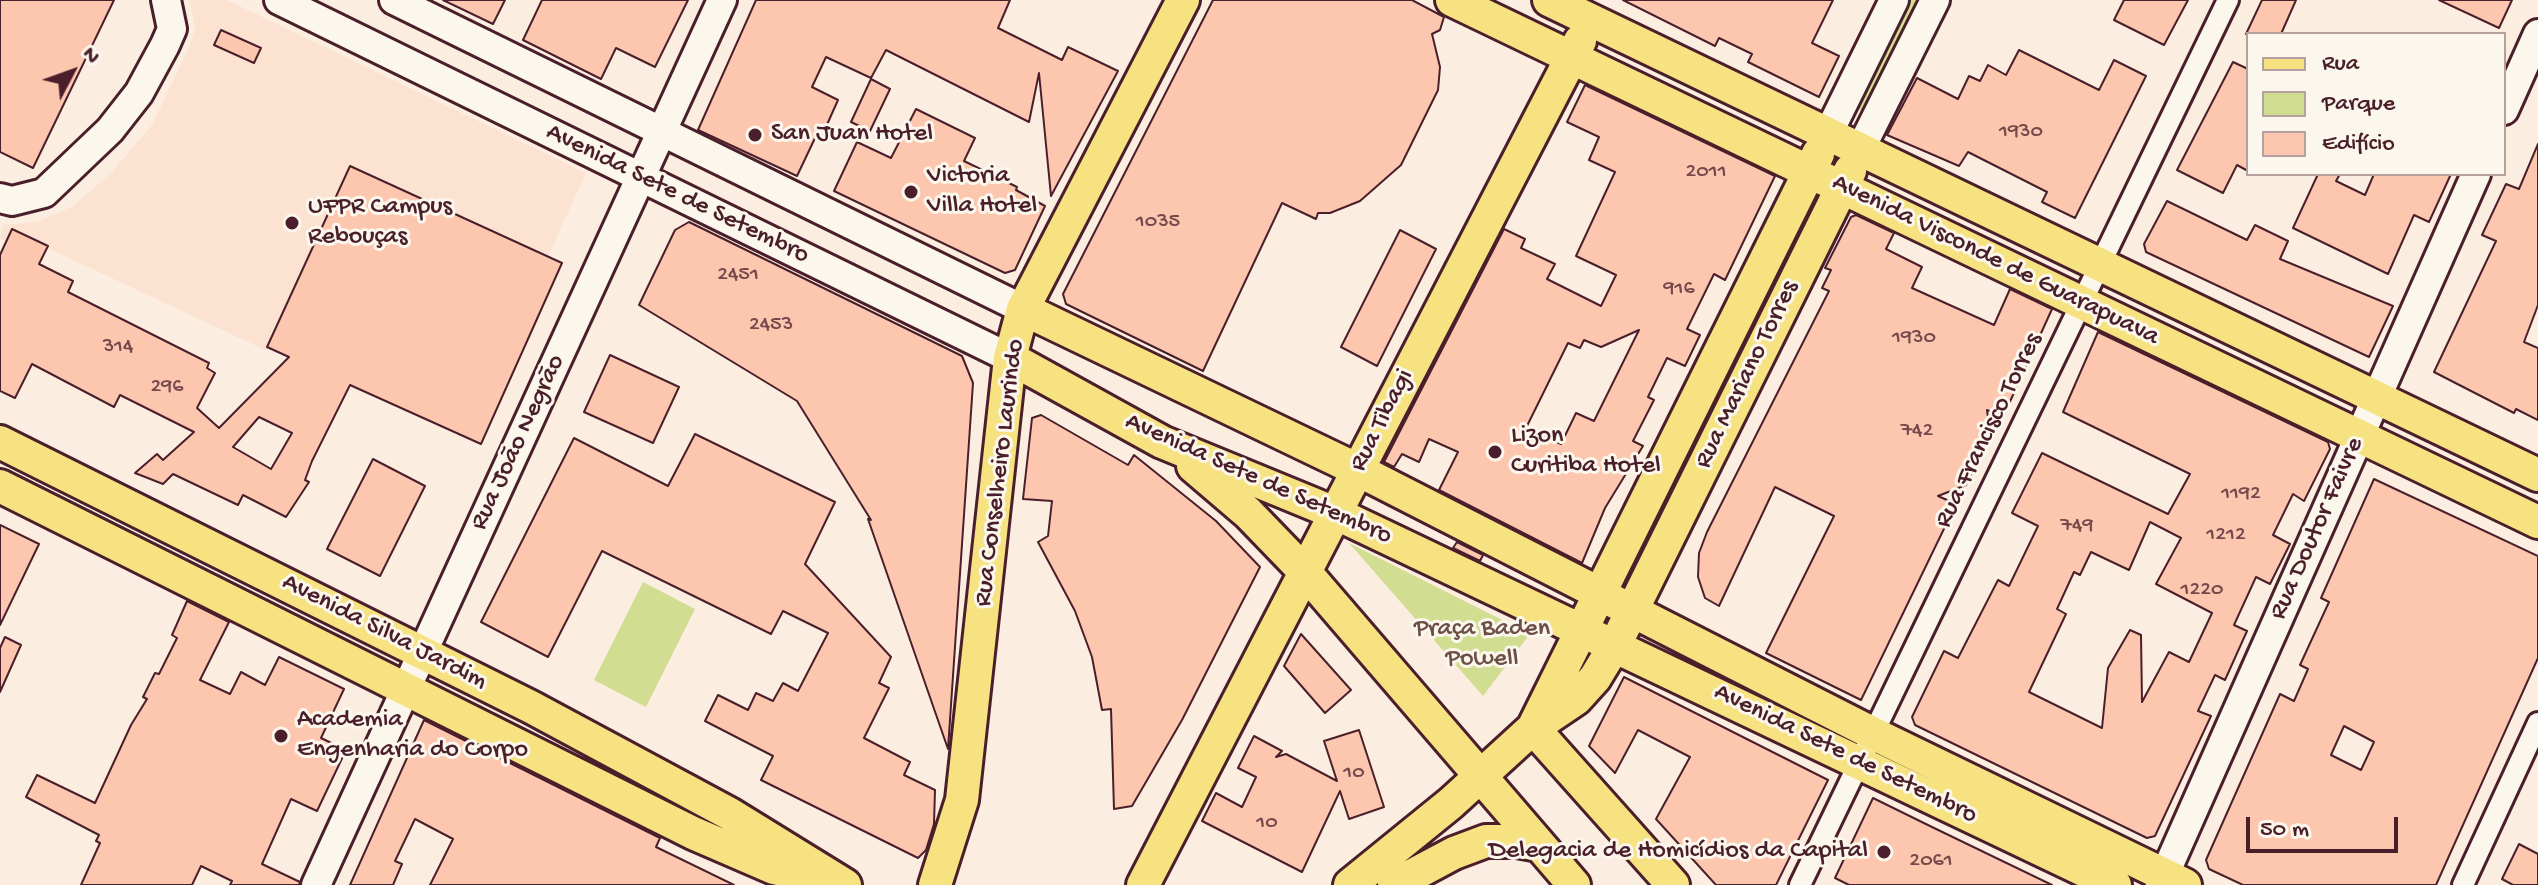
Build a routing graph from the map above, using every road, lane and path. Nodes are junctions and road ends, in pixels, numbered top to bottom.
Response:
1 (166, 0) edge
2 (279, 0) edge
3 (394, 0) edge
4 (722, 0) edge
5 (1183, 0) edge
6 (1452, 0) edge
7 (1549, 0) edge
8 (1894, 0) edge
9 (1935, 0) edge
10 (2228, 0) edge
11 (1596, 10) edge
12 (2538, 34) edge
13 (1571, 58) junction
14 (1702, 74) junction
15 (1631, 86) junction
16 (2506, 106) edge
17 (661, 133) junction
18 (1828, 134) junction
19 (1860, 150) junction
20 (1809, 171) junction
21 (2475, 176) edge
22 (641, 177) junction
23 (1841, 187) junction
24 (0, 198) edge
25 (1969, 202) junction
26 (2100, 264) junction
27 (2011, 269) junction
28 (2081, 302) junction
29 (1023, 309) junction
30 (2259, 341) junction
31 (2175, 347) junction
32 (1010, 358) junction
33 (2376, 398) junction
34 (2359, 436) junction
35 (0, 442) edge
36 (1162, 442) junction
37 (1358, 470) junction
38 (2538, 475) edge
39 (0, 486) edge
40 (128, 505) junction
41 (1335, 513) junction
42 (2538, 522) edge
43 (151, 561) junction
44 (1305, 572) junction
45 (286, 583) junction
46 (1592, 590) junction
47 (227, 599) junction
48 (1632, 610) junction
49 (1583, 630) junction
50 (1615, 645) junction
51 (423, 651) junction
52 (406, 688) junction
53 (531, 707) junction
54 (2538, 723) edge
55 (1533, 728) junction
56 (514, 742) junction
57 (1867, 747) junction
58 (1480, 777) junction
59 (1539, 845) junction
60 (2170, 882) edge
61 (316, 885) edge
62 (844, 885) edge
63 (935, 885) edge
64 (1143, 885) edge
65 (1350, 885) edge
66 (1394, 885) edge
67 (1574, 885) edge
68 (1673, 885) edge
69 (1800, 885) edge
70 (2115, 885) edge
71 (2463, 885) edge

1 - 24 main road
2 - 22 main road, Avenida Sete de Setembro
3 - 17 main road, Avenida Sete de Setembro
4 - 17 main road, Rua João Negrão
5 - 29 main road, Rua Conselheiro Laurindo
6 - 13 main road, Avenida Visconde de Guarapuava
7 - 11 main road, Avenida Visconde de Guarapuava
8 - 18 main road, Rua Mariano Torres
9 - 19 main road, Rua Mariano Torres
10 - 26 street, Rua Francisco Torres
11 - 13 main road, Rua Tibagi
11 - 14 main road, Avenida Visconde de Guarapuava
12 - 16 main road
13 - 15 main road, Avenida Visconde de Guarapuava
13 - 37 main road, Rua Tibagi
14 - 15 main road
14 - 18 main road, Avenida Visconde de Guarapuava
15 - 20 main road, Avenida Visconde de Guarapuava
17 - 22 main road, Rua João Negrão
17 - 29 main road, Avenida Sete de Setembro
18 - 19 main road, Avenida Visconde de Guarapuava
18 - 20 main road, Rua Mariano Torres
19 - 23 main road, Rua Mariano Torres
19 - 25 main road, Avenida Visconde de Guarapuava
20 - 23 main road, Avenida Visconde de Guarapuava
20 - 46 main road, Rua Mariano Torres
21 - 33 main road, Rua Doutor Faivre
22 - 32 main road, Avenida Sete de Setembro
22 - 51 main road, Rua João Negrão
23 - 27 main road, Avenida Visconde de Guarapuava
23 - 48 main road, Rua Mariano Torres
25 - 26 main road, Avenida Visconde de Guarapuava
25 - 27 main road
26 - 28 street, Rua Francisco Torres
26 - 30 main road, Avenida Visconde de Guarapuava
27 - 28 main road, Avenida Visconde de Guarapuava
28 - 31 main road, Avenida Visconde de Guarapuava
28 - 57 street, Rua Francisco Torres
29 - 32 main road, Rua Conselheiro Laurindo
29 - 37 main road, Avenida Sete de Setembro
30 - 31 main road
30 - 33 main road, Avenida Visconde de Guarapuava
31 - 34 main road, Avenida Visconde de Guarapuava
32 - 36 main road, Avenida Sete de Setembro
32 - 63 main road, Rua Conselheiro Laurindo
33 - 34 main road, Rua Doutor Faivre
33 - 38 main road, Avenida Visconde de Guarapuava
34 - 42 main road, Avenida Visconde de Guarapuava
34 - 60 main road, Rua Doutor Faivre
35 - 40 main road, Avenida Silva Jardim
36 - 41 main road, Avenida Sete de Setembro
36 - 44 main road
37 - 41 main road, Rua Tibagi
37 - 46 main road, Avenida Sete de Setembro
39 - 43 main road, Avenida Silva Jardim
40 - 43 main road
40 - 45 main road, Avenida Silva Jardim
41 - 44 main road, Rua Tibagi
41 - 49 main road, Avenida Sete de Setembro
43 - 47 main road, Avenida Silva Jardim
44 - 58 main road
44 - 64 main road, Rua Tibagi
45 - 47 main road
45 - 51 main road, Avenida Silva Jardim
46 - 48 main road, Avenida Sete de Setembro
46 - 49 main road, Rua Mariano Torres
47 - 52 main road, Avenida Silva Jardim
48 - 50 main road, Rua Mariano Torres
48 - 57 main road, Avenida Sete de Setembro
49 - 50 main road, Avenida Sete de Setembro
49 - 55 main road, Rua Mariano Torres
50 - 55 main road, Rua Mariano Torres
50 - 57 main road, Avenida Sete de Setembro
51 - 52 main road, Rua João Negrão
51 - 53 main road, Avenida Silva Jardim
52 - 56 main road, Avenida Silva Jardim
52 - 61 main road, Rua João Negrão
53 - 56 main road
53 - 62 main road, Avenida Silva Jardim
54 - 71 street
55 - 58 main road, Rua Mariano Torres
55 - 68 main road
56 - 62 main road, Avenida Silva Jardim
57 - 60 main road, Avenida Sete de Setembro
57 - 69 street, Rua Francisco Torres
57 - 70 main road, Avenida Sete de Setembro
58 - 59 main road
58 - 65 main road, Rua Mariano Torres
59 - 66 main road
59 - 67 main road

